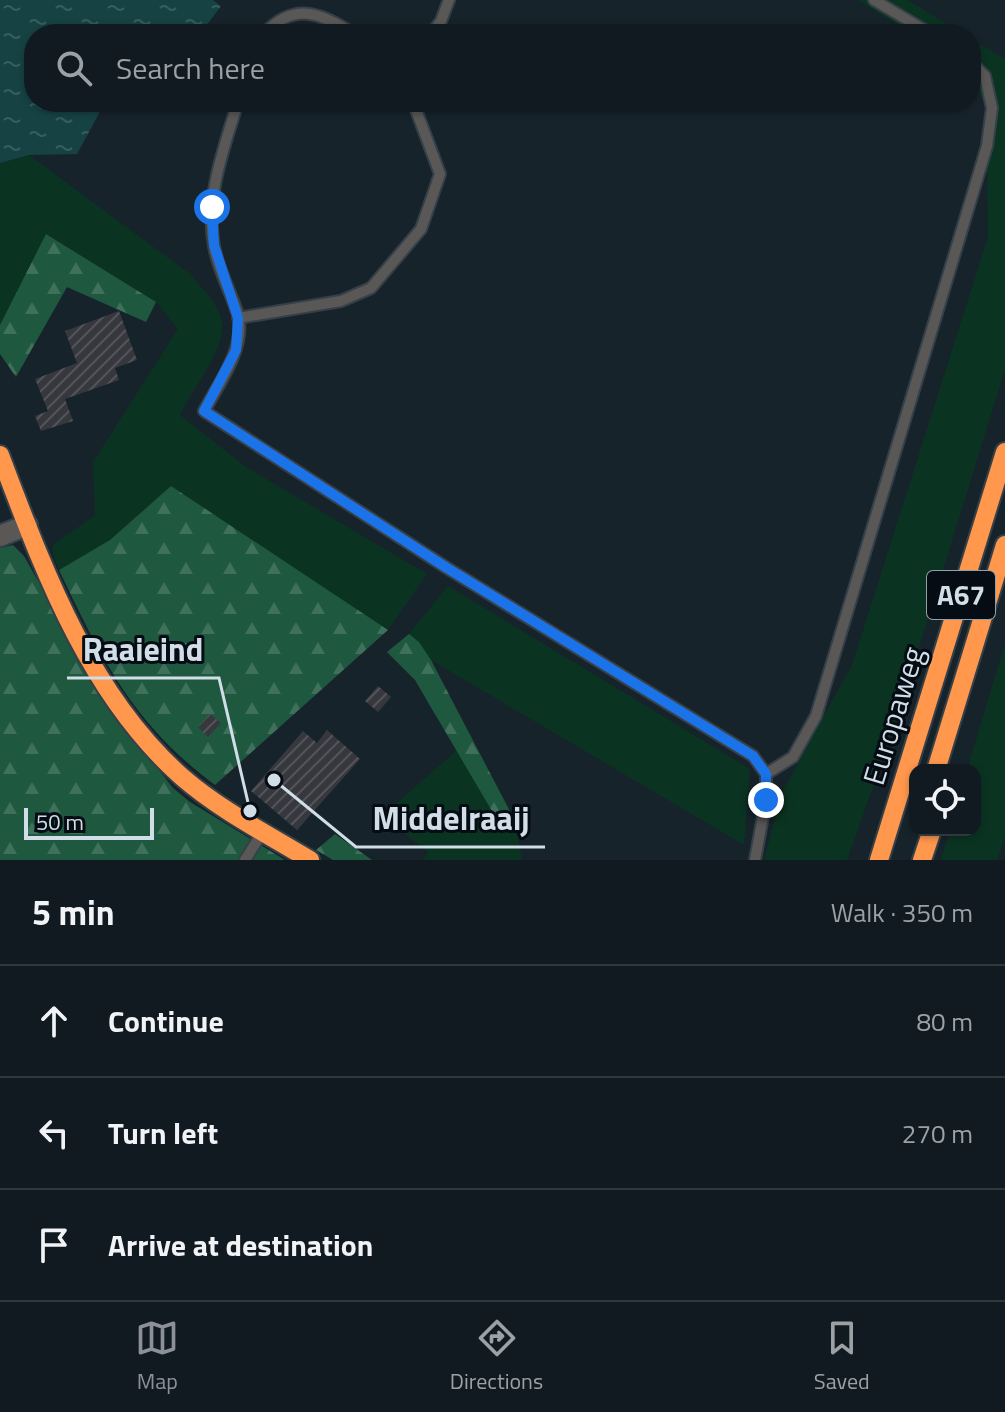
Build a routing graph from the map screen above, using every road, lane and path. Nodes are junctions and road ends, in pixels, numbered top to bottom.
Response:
1 (449, 0) edge
2 (874, 0) edge
3 (273, 24) edge
4 (338, 24) edge
5 (439, 24) edge
6 (914, 24) edge
7 (981, 72) edge
8 (235, 112) edge
9 (417, 112) edge
10 (238, 318) junction
11 (1005, 452) edge
12 (0, 455) edge
13 (27, 525) junction
14 (0, 536) edge
15 (1005, 545) edge
16 (1005, 593) edge
17 (938, 764) edge
18 (952, 764) edge
19 (766, 774) junction
20 (263, 831) junction
21 (915, 836) edge
22 (930, 836) edge
23 (245, 860) edge
24 (310, 860) edge
25 (755, 860) edge
26 (879, 860) edge
27 (908, 860) edge
28 (922, 860) edge

1 - 5 lane
2 - 6 lane
3 - 4 lane
7 - 19 lane
8 - 10 lane
9 - 10 lane
10 - 19 lane
11 - 26 main road, Europaweg / A67
12 - 13 main road
13 - 14 street
13 - 20 main road
15 - 17 main road, Europaweg / A67
16 - 18 main road
19 - 25 lane
20 - 23 lane
20 - 24 main road
21 - 27 main road
22 - 28 main road

